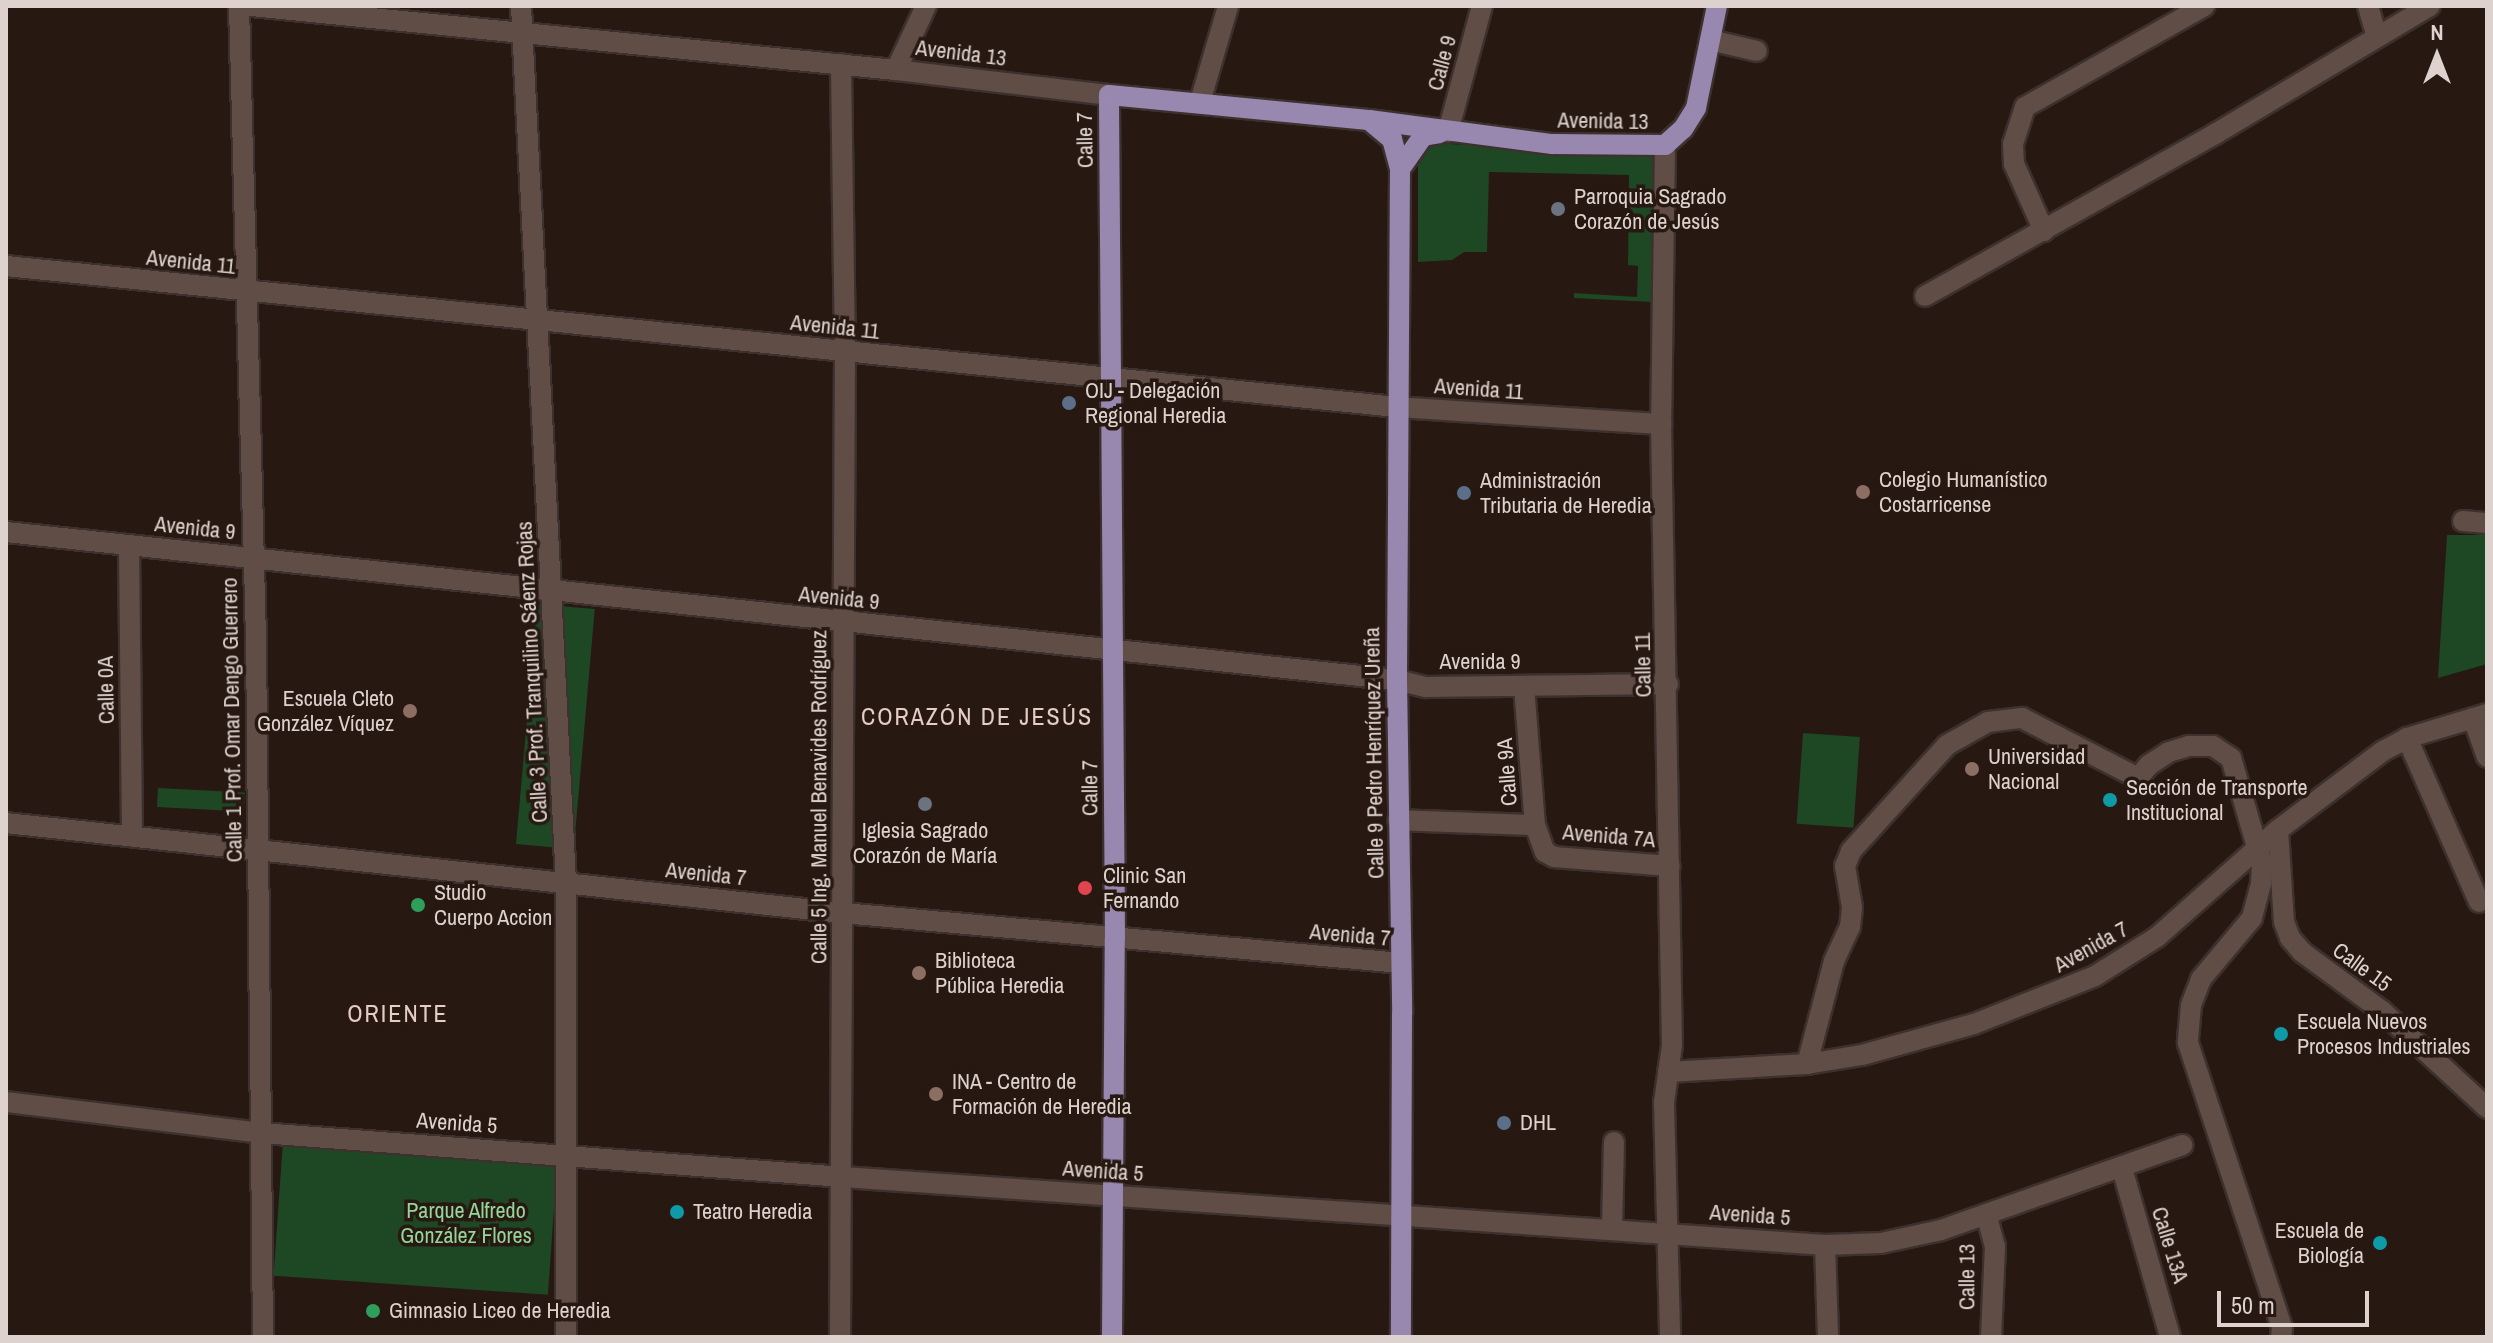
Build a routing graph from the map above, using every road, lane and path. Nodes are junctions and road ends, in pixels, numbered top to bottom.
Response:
1 (239, 6) edge
2 (251, 6) edge
3 (521, 6) edge
4 (926, 6) edge
5 (1228, 6) edge
6 (1482, 6) edge
7 (1717, 6) edge
8 (2204, 6) edge
9 (2368, 6) edge
10 (2430, 6) edge
11 (522, 32) junction
12 (2377, 37) junction
13 (1710, 40) junction
14 (1757, 51) dead end
15 (841, 64) junction
16 (896, 70) junction
17 (1109, 95) junction
18 (1200, 102) junction
19 (1369, 120) junction
20 (1448, 132) junction
21 (1665, 145) junction
22 (1400, 169) junction
23 (2044, 231) junction
24 (6, 266) edge
25 (249, 292) junction
26 (1925, 296) dead end
27 (539, 321) junction
28 (845, 352) junction
29 (1113, 377) junction
30 (1396, 407) junction
31 (1661, 424) junction
32 (2463, 521) dead end
33 (2487, 523) edge
34 (6, 532) edge
35 (129, 545) junction
36 (253, 559) junction
37 (553, 591) junction
38 (843, 622) junction
39 (1113, 651) junction
40 (1397, 680) junction
41 (1668, 684) junction
42 (1524, 686) junction
43 (2480, 716) edge
44 (2407, 738) junction
45 (2487, 757) edge
46 (1398, 820) junction
47 (6, 823) edge
48 (1535, 825) junction
49 (2278, 830) junction
50 (132, 835) junction
51 (258, 849) junction
52 (2256, 849) junction
53 (1545, 852) joint
54 (1670, 866) junction
55 (566, 883) junction
56 (2479, 902) dead end
57 (843, 913) junction
58 (1115, 938) junction
59 (1401, 963) junction
60 (1807, 1064) junction
61 (1668, 1072) junction
62 (6, 1102) edge
63 (2487, 1108) edge
64 (261, 1133) junction
65 (1614, 1142) dead end
66 (2183, 1145) dead end
67 (566, 1155) junction
68 (2122, 1168) junction
69 (843, 1177) junction
70 (1115, 1196) junction
71 (1402, 1213) junction
72 (1987, 1217) junction
73 (1612, 1229) junction
74 (1668, 1233) junction
75 (1825, 1245) junction
76 (263, 1337) edge
77 (566, 1337) edge
78 (840, 1337) edge
79 (1112, 1337) edge
80 (1401, 1337) edge
81 (1670, 1337) edge
82 (1828, 1337) edge
83 (1991, 1337) edge
84 (2170, 1337) edge
85 (2281, 1337) edge

1 - 25 street, Calle 1 Prof. Omar Dengo Guerrero
2 - 11 street, Avenida 13
3 - 11 street, Calle 3 Prof. Tranquilino Sáenz Rojas
4 - 16 street
5 - 18 street
6 - 20 street, Calle 9
7 - 13 main road
8 - 23 street
9 - 12 street
10 - 12 street
11 - 15 street, Avenida 13
11 - 27 street, Calle 3 Prof. Tranquilino Sáenz Rojas
12 - 23 street
13 - 14 street
13 - 21 main road
15 - 16 street, Avenida 13
15 - 28 street, Calle 5 Ing. Manuel Benavides Rodríguez
16 - 17 street, Avenida 13
17 - 18 main road, Avenida 13
17 - 29 main road, Calle 7
18 - 19 main road, Avenida 13
19 - 20 main road, Avenida 13
19 - 22 main road, Calle 9 Pedro Henríquez Ureña
20 - 21 main road, Avenida 13
20 - 22 main road
21 - 31 street, Calle 11
22 - 30 main road, Calle 9 Pedro Henríquez Ureña
23 - 26 street
24 - 25 street, Avenida 11
25 - 27 street, Avenida 11
25 - 36 street, Calle 1 Prof. Omar Dengo Guerrero
27 - 28 street, Avenida 11
27 - 37 street, Calle 3 Prof. Tranquilino Sáenz Rojas
28 - 29 street, Avenida 11
28 - 38 street, Calle 5 Ing. Manuel Benavides Rodríguez
29 - 30 street, Avenida 11
29 - 39 main road, Calle 7
30 - 31 street, Avenida 11
30 - 40 main road, Calle 9 Pedro Henríquez Ureña
31 - 41 street, Calle 11
32 - 33 street
34 - 35 street, Avenida 9
35 - 36 street, Avenida 9
35 - 50 street, Calle 0A
36 - 37 street, Avenida 9
36 - 51 street, Calle 1 Prof. Omar Dengo Guerrero
37 - 38 street, Avenida 9
37 - 55 street, Calle 3 Prof. Tranquilino Sáenz Rojas
38 - 39 street, Avenida 9
38 - 57 street, Calle 5 Ing. Manuel Benavides Rodríguez
39 - 40 street, Avenida 9
39 - 58 main road, Calle 7
40 - 42 street, Avenida 9
40 - 46 main road, Calle 9 Pedro Henríquez Ureña
41 - 42 street, Avenida 9
41 - 54 street, Calle 11
42 - 48 street, Calle 9A
43 - 44 street, Avenida 7
43 - 45 street
44 - 49 street, Avenida 7
44 - 56 street
46 - 48 street
46 - 59 main road, Calle 9 Pedro Henríquez Ureña
47 - 50 street, Avenida 7
48 - 53 street, Calle 9A
49 - 52 street, Avenida 7
49 - 63 street, Calle 15
50 - 51 street, Avenida 7
51 - 55 street, Avenida 7
51 - 64 street, Calle 1 Prof. Omar Dengo Guerrero
52 - 60 street, Avenida 7
52 - 60 street
52 - 85 street
53 - 54 street, Avenida 7A
54 - 61 street, Calle 11
55 - 57 street, Avenida 7
55 - 67 street, Calle 3 Prof. Tranquilino Sáenz Rojas
57 - 58 street, Avenida 7
57 - 69 street, Calle 5 Ing. Manuel Benavides Rodríguez
58 - 59 street, Avenida 7
58 - 70 main road, Calle 7
59 - 71 main road, Calle 9 Pedro Henríquez Ureña
60 - 61 street, Avenida 7
61 - 74 street, Calle 11
62 - 64 street, Avenida 5
64 - 67 street, Avenida 5
64 - 76 street, Calle 1 Prof. Omar Dengo Guerrero
65 - 73 street
66 - 68 street, Avenida 5
67 - 69 street, Avenida 5
67 - 77 street, Calle 3 Prof. Tranquilino Sáenz Rojas
68 - 72 street, Avenida 5
68 - 84 street, Calle 13A
69 - 70 street, Avenida 5
69 - 78 street, Calle 5 Ing. Manuel Benavides Rodríguez
70 - 71 street, Avenida 5
70 - 79 main road, Calle 7
71 - 73 street, Avenida 5
71 - 80 main road, Calle 9 Pedro Henríquez Ureña
72 - 75 street, Avenida 5
72 - 83 street, Calle 13
73 - 74 street, Avenida 5
74 - 75 street, Avenida 5
74 - 81 street, Calle 11
75 - 82 street

